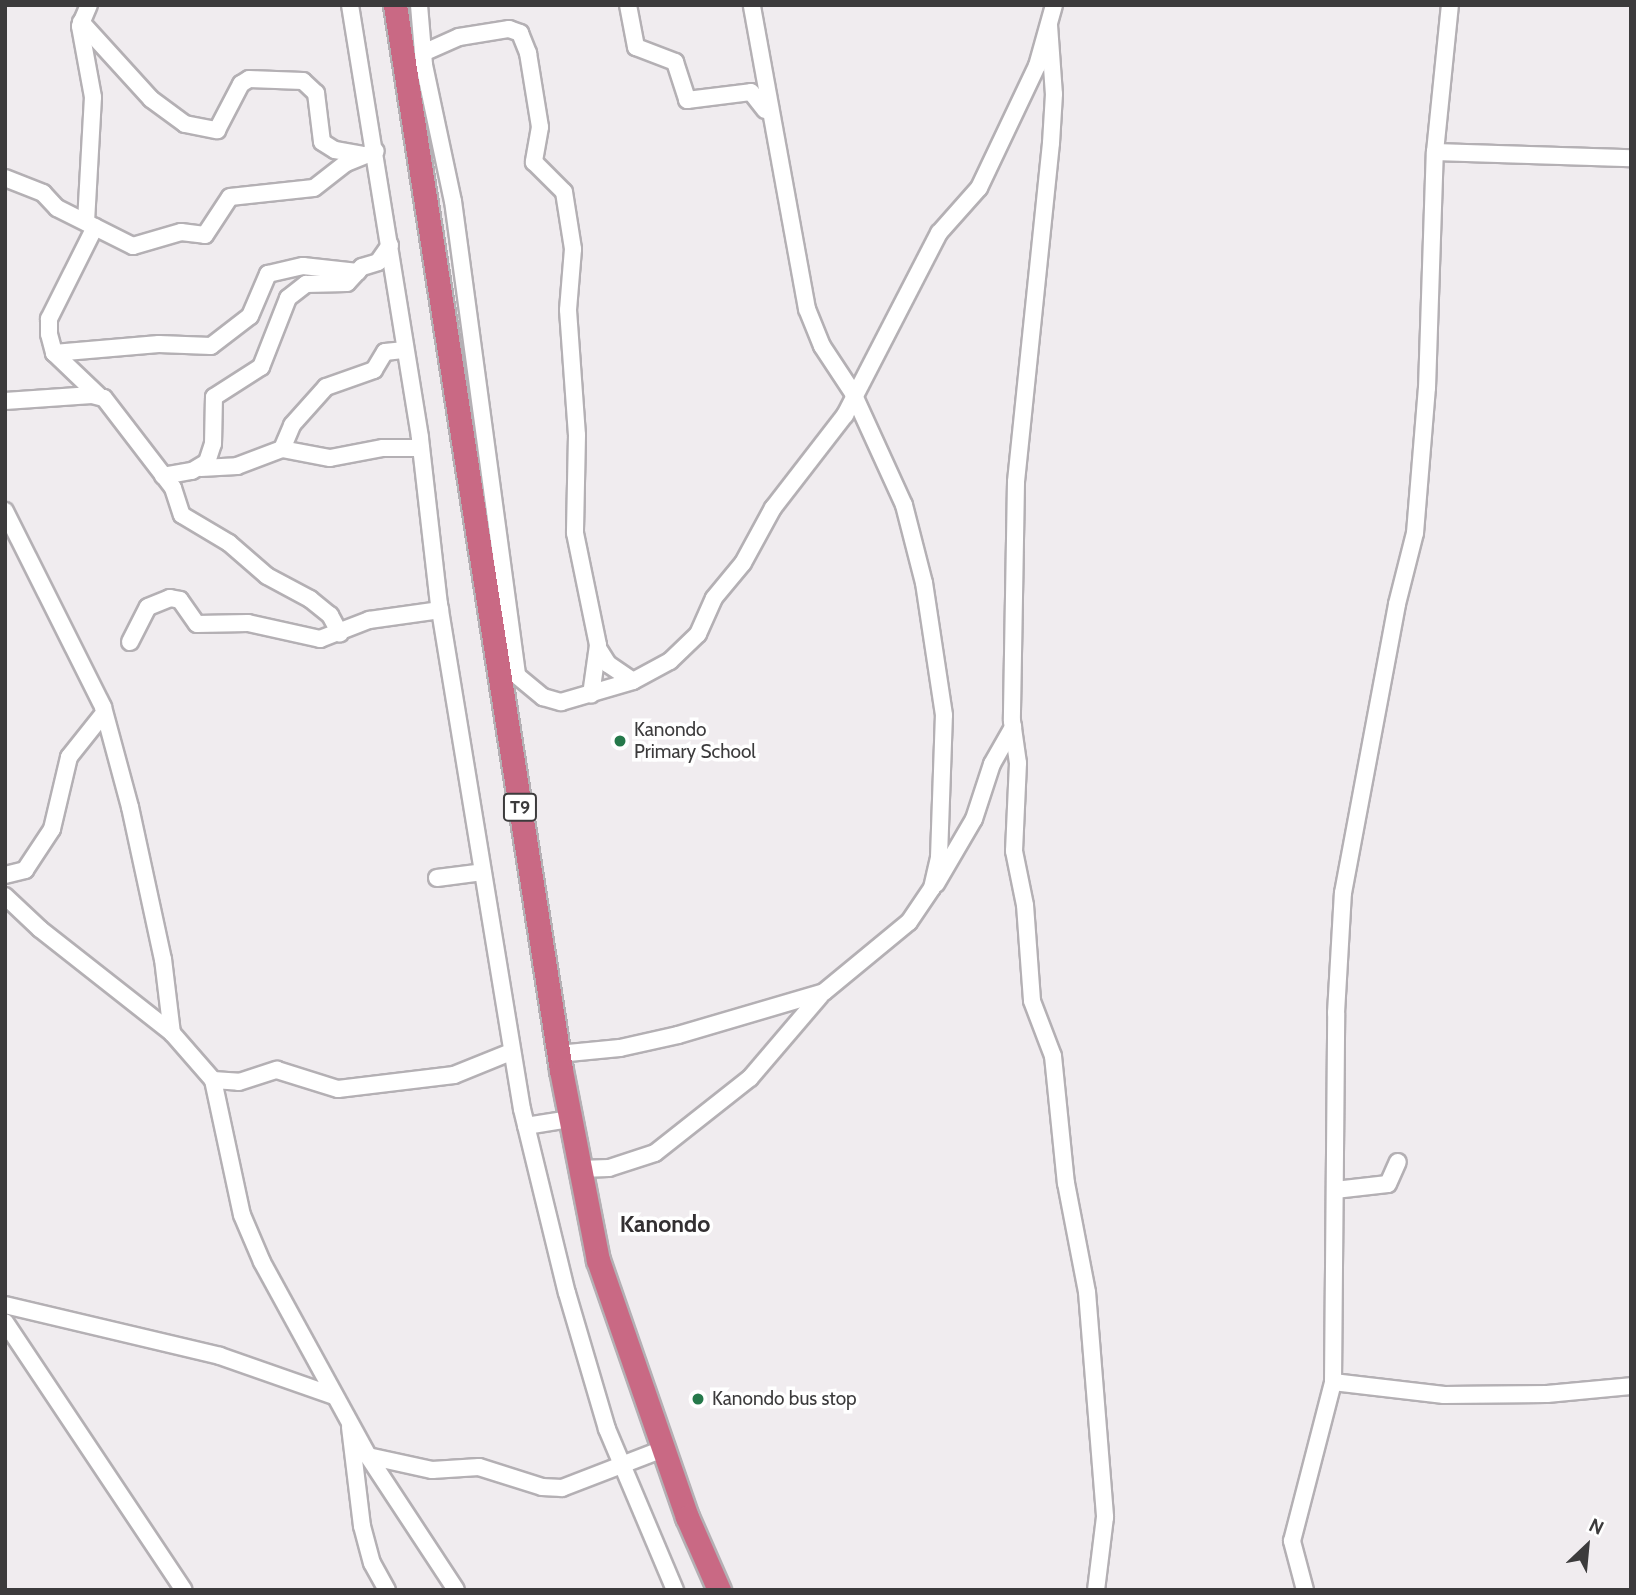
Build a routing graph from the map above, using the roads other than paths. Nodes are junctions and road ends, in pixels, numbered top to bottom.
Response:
1 (89, 5) edge
2 (350, 5) edge
3 (395, 5) edge
4 (419, 5) edge
5 (628, 5) edge
6 (752, 5) edge
7 (1054, 5) edge
8 (1450, 5) edge
9 (81, 22) junction
10 (1049, 26) junction
11 (423, 53) junction
12 (770, 119) junction
13 (1435, 152) junction
14 (370, 153) junction
15 (1631, 158) edge
16 (5, 178) edge
17 (90, 225) junction
18 (390, 244) junction
19 (358, 272) junction
20 (405, 350) junction
21 (54, 353) junction
22 (853, 393) junction
23 (98, 395) junction
24 (5, 401) edge
25 (421, 448) junction
26 (282, 449) junction
27 (201, 468) junction
28 (163, 476) junction
29 (6, 517) edge
30 (440, 610) junction
31 (340, 634) junction
32 (131, 642) dead end
33 (597, 645) junction
34 (497, 659) junction
35 (517, 675) junction
36 (633, 681) junction
37 (591, 695) junction
38 (104, 713) junction
39 (1013, 727) junction
40 (483, 872) junction
41 (5, 875) edge
42 (437, 878) dead end
43 (932, 888) junction
44 (5, 896) edge
45 (824, 992) junction
46 (172, 1032) junction
47 (511, 1052) junction
48 (558, 1054) junction
49 (213, 1080) junction
50 (570, 1119) junction
51 (526, 1126) junction
52 (1398, 1162) dead end
53 (579, 1169) junction
54 (1335, 1190) junction
55 (5, 1305) edge
56 (5, 1322) edge
57 (1333, 1382) junction
58 (1631, 1386) edge
59 (334, 1396) junction
60 (350, 1424) junction
61 (663, 1449) junction
62 (368, 1456) junction
63 (621, 1465) junction
64 (184, 1590) edge
65 (387, 1590) edge
66 (456, 1590) edge
67 (675, 1590) edge
68 (719, 1590) edge
69 (1096, 1590) edge
70 (1305, 1590) edge

1 - 9 street
2 - 14 street
3 - 34 highway, T9
4 - 11 street
5 - 12 street
6 - 12 street
7 - 10 street
8 - 13 street
9 - 14 street
9 - 17 street
10 - 22 street
10 - 39 street
11 - 33 street
11 - 35 street
12 - 22 street
13 - 15 street
13 - 54 street
14 - 17 street
14 - 18 street
16 - 17 street
17 - 21 street
18 - 19 street
18 - 20 street
19 - 21 street
19 - 27 street
20 - 25 street
20 - 26 street
21 - 23 street
22 - 36 street
22 - 43 street
23 - 24 street
23 - 28 street
25 - 26 street
25 - 30 street
26 - 27 street
27 - 28 street
28 - 31 street
29 - 38 street
30 - 31 street
30 - 40 street
31 - 32 street
33 - 36 street
33 - 37 street
34 - 35 street
34 - 48 highway, T9
35 - 37 street
36 - 37 street
38 - 41 street
38 - 46 street
39 - 43 street
39 - 69 street
40 - 42 street
40 - 47 street
43 - 45 street
44 - 46 street
45 - 48 street
45 - 53 street
46 - 49 street
47 - 49 street
47 - 51 street
48 - 50 highway, T9
49 - 59 street
50 - 51 street
50 - 53 highway, T9
51 - 63 street
52 - 54 street
53 - 61 highway, T9
54 - 57 street
55 - 59 street
56 - 64 street
57 - 58 street
57 - 70 street
59 - 60 street
60 - 62 street
60 - 65 street
61 - 63 street
61 - 68 highway, T9
62 - 63 street
62 - 66 street
63 - 67 street

